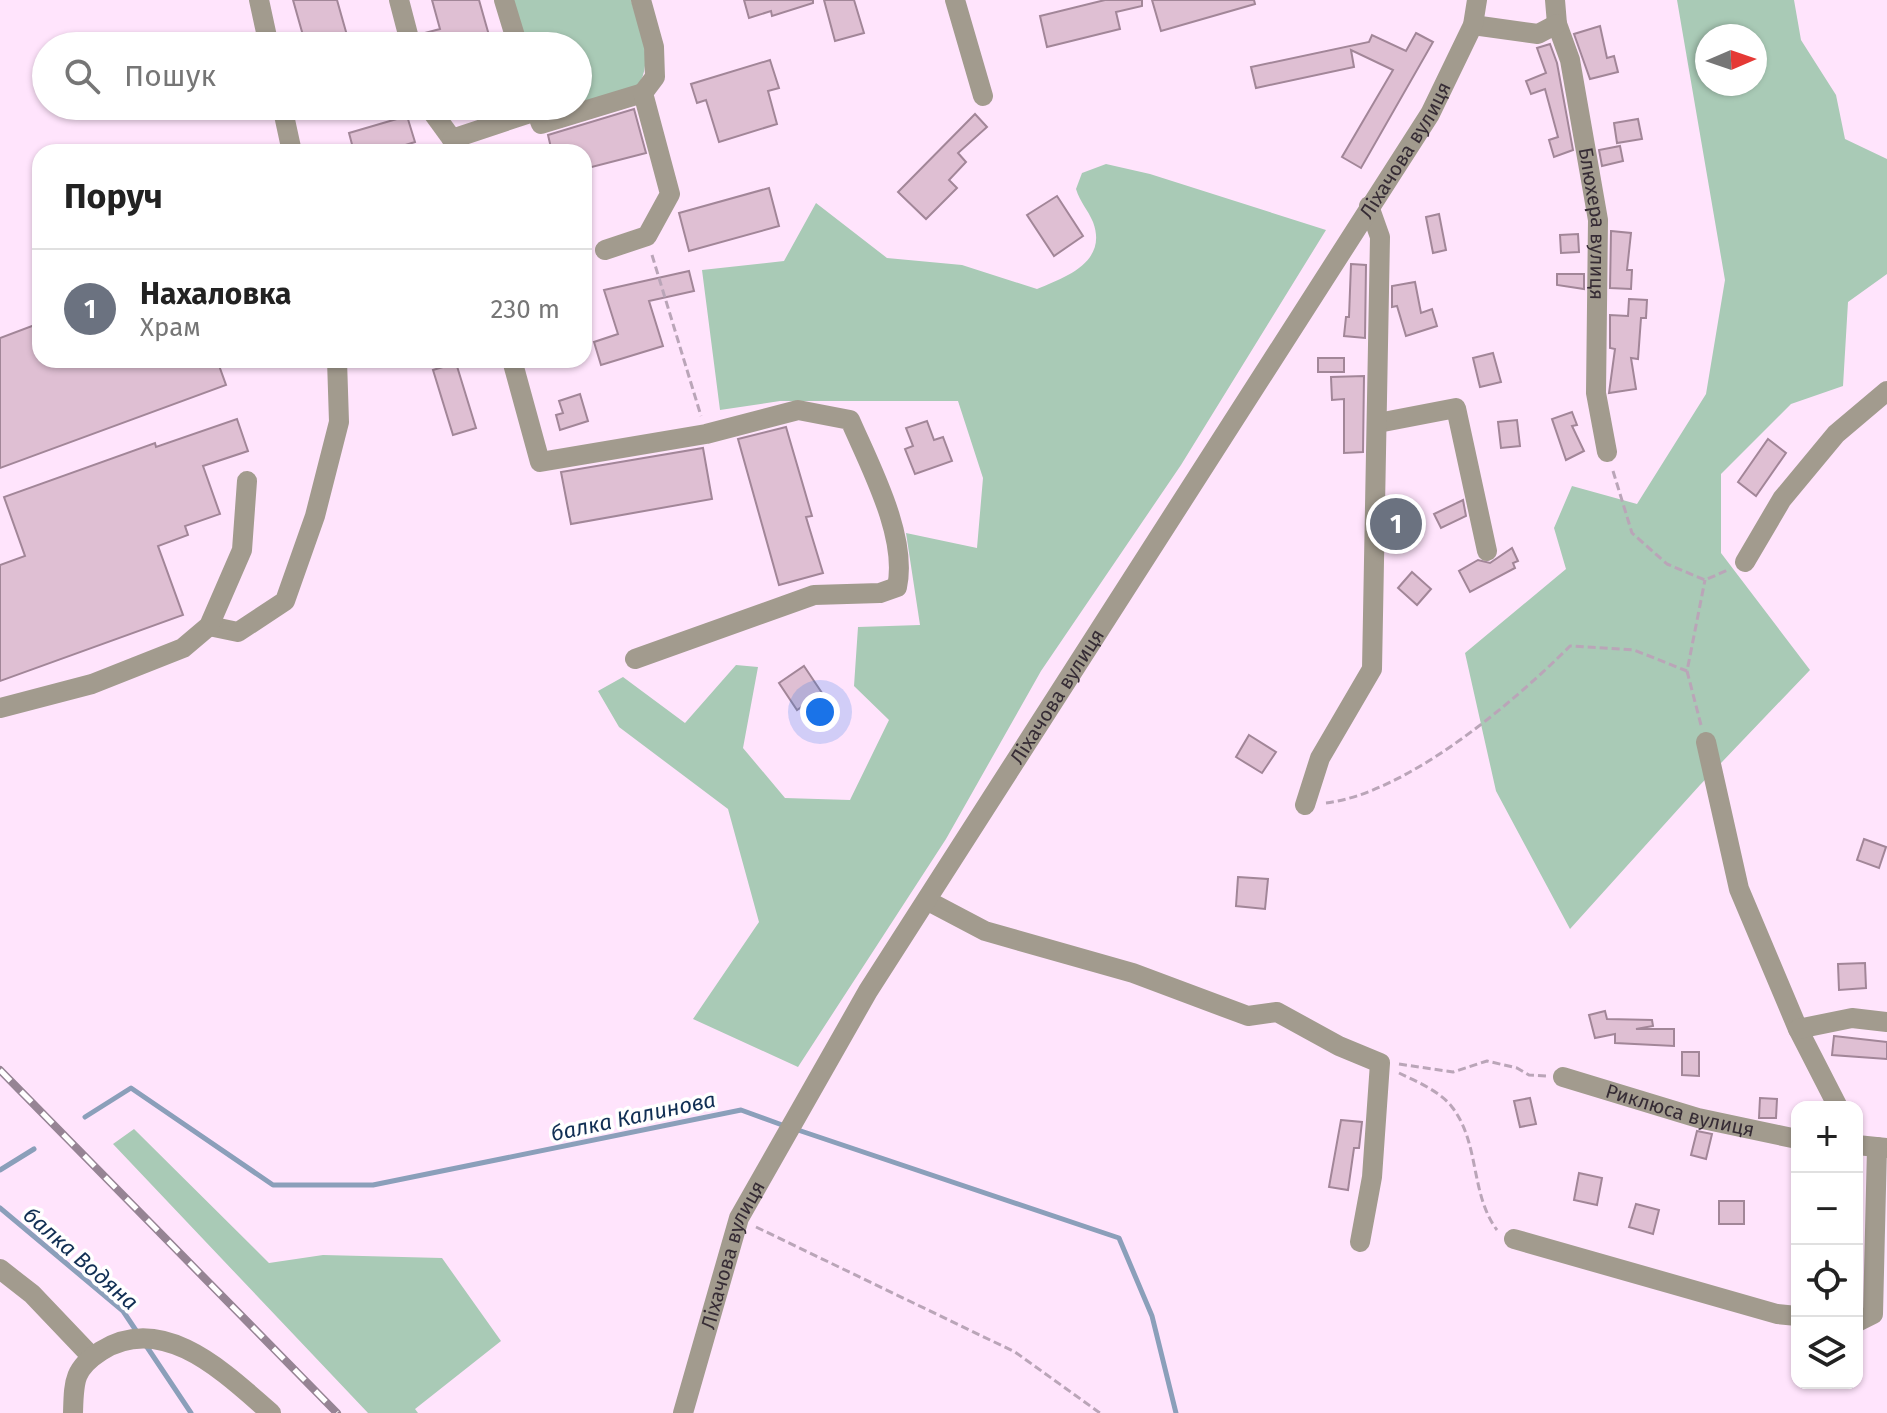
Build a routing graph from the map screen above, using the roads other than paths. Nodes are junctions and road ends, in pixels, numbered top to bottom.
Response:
1 (259, 0) edge
2 (399, 0) edge
3 (504, 0) edge
4 (641, 0) edge
5 (955, 0) edge
6 (1477, 0) edge
7 (1555, 0) edge
8 (1557, 24) junction
9 (1473, 25) junction
10 (266, 32) edge
11 (407, 32) edge
12 (514, 32) edge
13 (643, 93) junction
14 (983, 96) dead end
15 (592, 108) edge
16 (285, 120) edge
17 (437, 120) edge
18 (509, 120) edge
19 (290, 144) edge
20 (453, 144) edge
21 (456, 144) edge
22 (1369, 206) junction
23 (605, 250) dead end
24 (337, 368) edge
25 (514, 368) edge
26 (1887, 391) edge
27 (1378, 423) junction
28 (1607, 452) road end
29 (247, 481) dead end
30 (1487, 551) dead end
31 (1745, 562) road end
32 (209, 626) junction
33 (635, 659) dead end
34 (0, 708) edge
35 (1706, 742) road end
36 (1305, 805) road end
37 (928, 901) junction
38 (1887, 1022) edge
39 (1798, 1029) junction
40 (1563, 1077) road end
41 (1835, 1101) edge
42 (1791, 1138) edge
43 (1868, 1144) edge
44 (1514, 1239) road end
45 (1360, 1242) dead end
46 (0, 1269) edge
47 (1791, 1315) edge
48 (1863, 1319) edge
49 (92, 1357) junction
50 (73, 1413) edge
51 (271, 1413) edge
52 (683, 1413) edge

1 - 10 street
2 - 11 street
3 - 12 street
4 - 13 street
5 - 14 street
6 - 9 street, Ліхачова вулиця
7 - 8 street, Блюхера вулиця
8 - 9 street
8 - 28 street, Блюхера вулиця
9 - 22 street, Ліхачова вулиця
13 - 15 street
13 - 23 street
16 - 19 street
17 - 20 street
18 - 21 street
22 - 27 street
22 - 37 street, Ліхачова вулиця
24 - 32 street
25 - 33 street
26 - 31 street
27 - 30 street
27 - 36 street
29 - 32 street
32 - 34 street
35 - 39 street
37 - 45 street
37 - 52 street, Ліхачова вулиця
38 - 39 street
39 - 41 street
40 - 42 street, Риклюса вулиця
43 - 48 street
44 - 47 street
46 - 49 street
49 - 50 street
49 - 51 street

